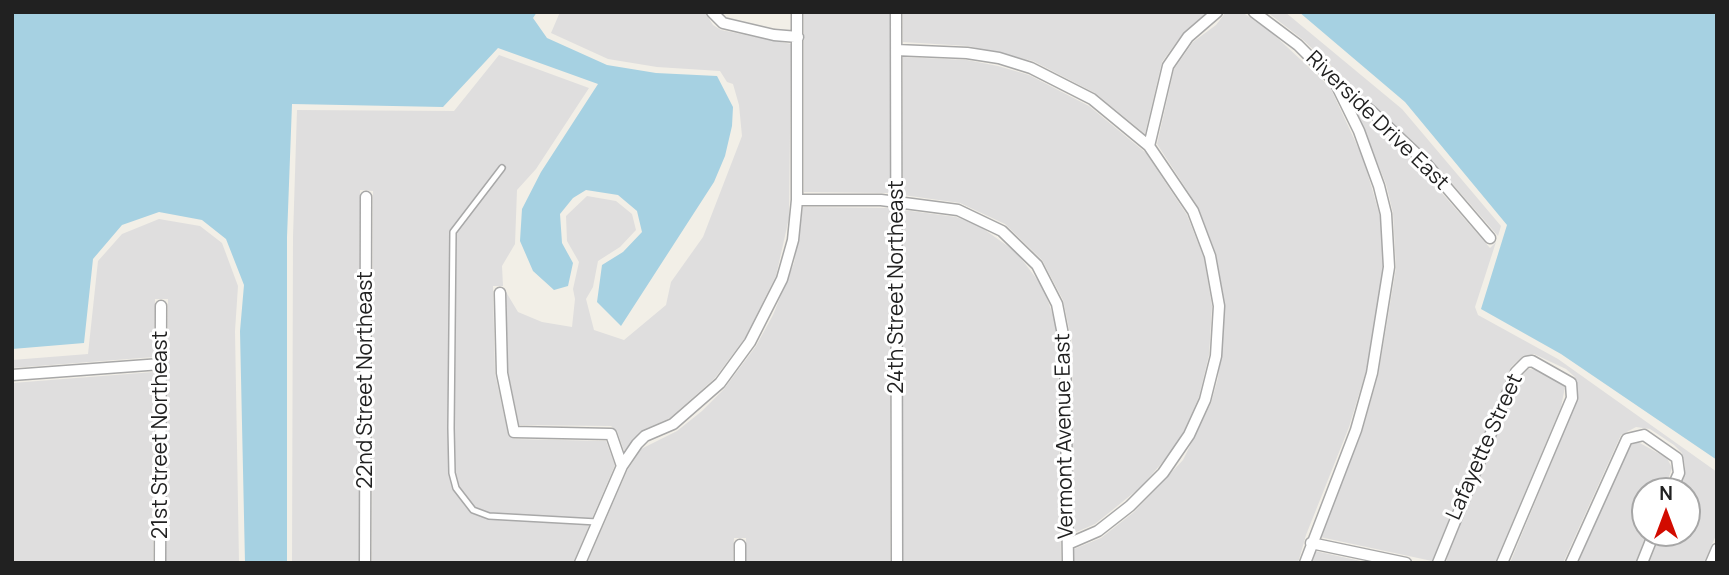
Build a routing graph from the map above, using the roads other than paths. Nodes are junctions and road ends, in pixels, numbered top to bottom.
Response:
1 (712, 12) edge
2 (797, 12) edge
3 (896, 12) edge
4 (1217, 12) edge
5 (1254, 12) edge
6 (798, 37) junction
7 (896, 50) junction
8 (1335, 82) junction
9 (1149, 146) junction
10 (502, 168) dead end
11 (366, 197) dead end
12 (797, 200) junction
13 (897, 202) junction
14 (1490, 238) dead end
15 (500, 293) dead end
16 (162, 306) dead end
17 (161, 364) junction
18 (12, 375) edge
19 (622, 466) junction
20 (1677, 477) edge
21 (597, 522) junction
22 (1311, 543) junction
23 (1068, 544) junction
24 (740, 545) dead end
25 (1717, 548) edge
26 (160, 563) edge
27 (365, 563) edge
28 (580, 563) edge
29 (740, 563) edge
30 (897, 563) edge
31 (1068, 563) edge
32 (1305, 563) edge
33 (1406, 563) edge
34 (1438, 563) edge
35 (1502, 563) edge
36 (1571, 563) edge
37 (1711, 563) edge

1 - 6 street
2 - 6 street
3 - 7 street, 24th Street Northeast
4 - 9 street
5 - 8 street, Riverside Drive East
6 - 12 street
7 - 9 street
7 - 13 street, 24th Street Northeast
8 - 14 street, Riverside Drive East
8 - 22 street
9 - 23 street
10 - 21 lane
11 - 27 street, 22nd Street Northeast
12 - 13 street, Vermont Avenue East
12 - 19 street
13 - 23 street, Vermont Avenue East
13 - 30 street, 24th Street Northeast
15 - 19 street
16 - 17 street, 21st Street Northeast
17 - 18 street
17 - 26 street, 21st Street Northeast
19 - 21 street
20 - 36 street
21 - 28 street
22 - 32 street
22 - 33 street
23 - 31 street, Vermont Avenue East
24 - 29 street
25 - 37 street
34 - 35 street, Lafayette Street

